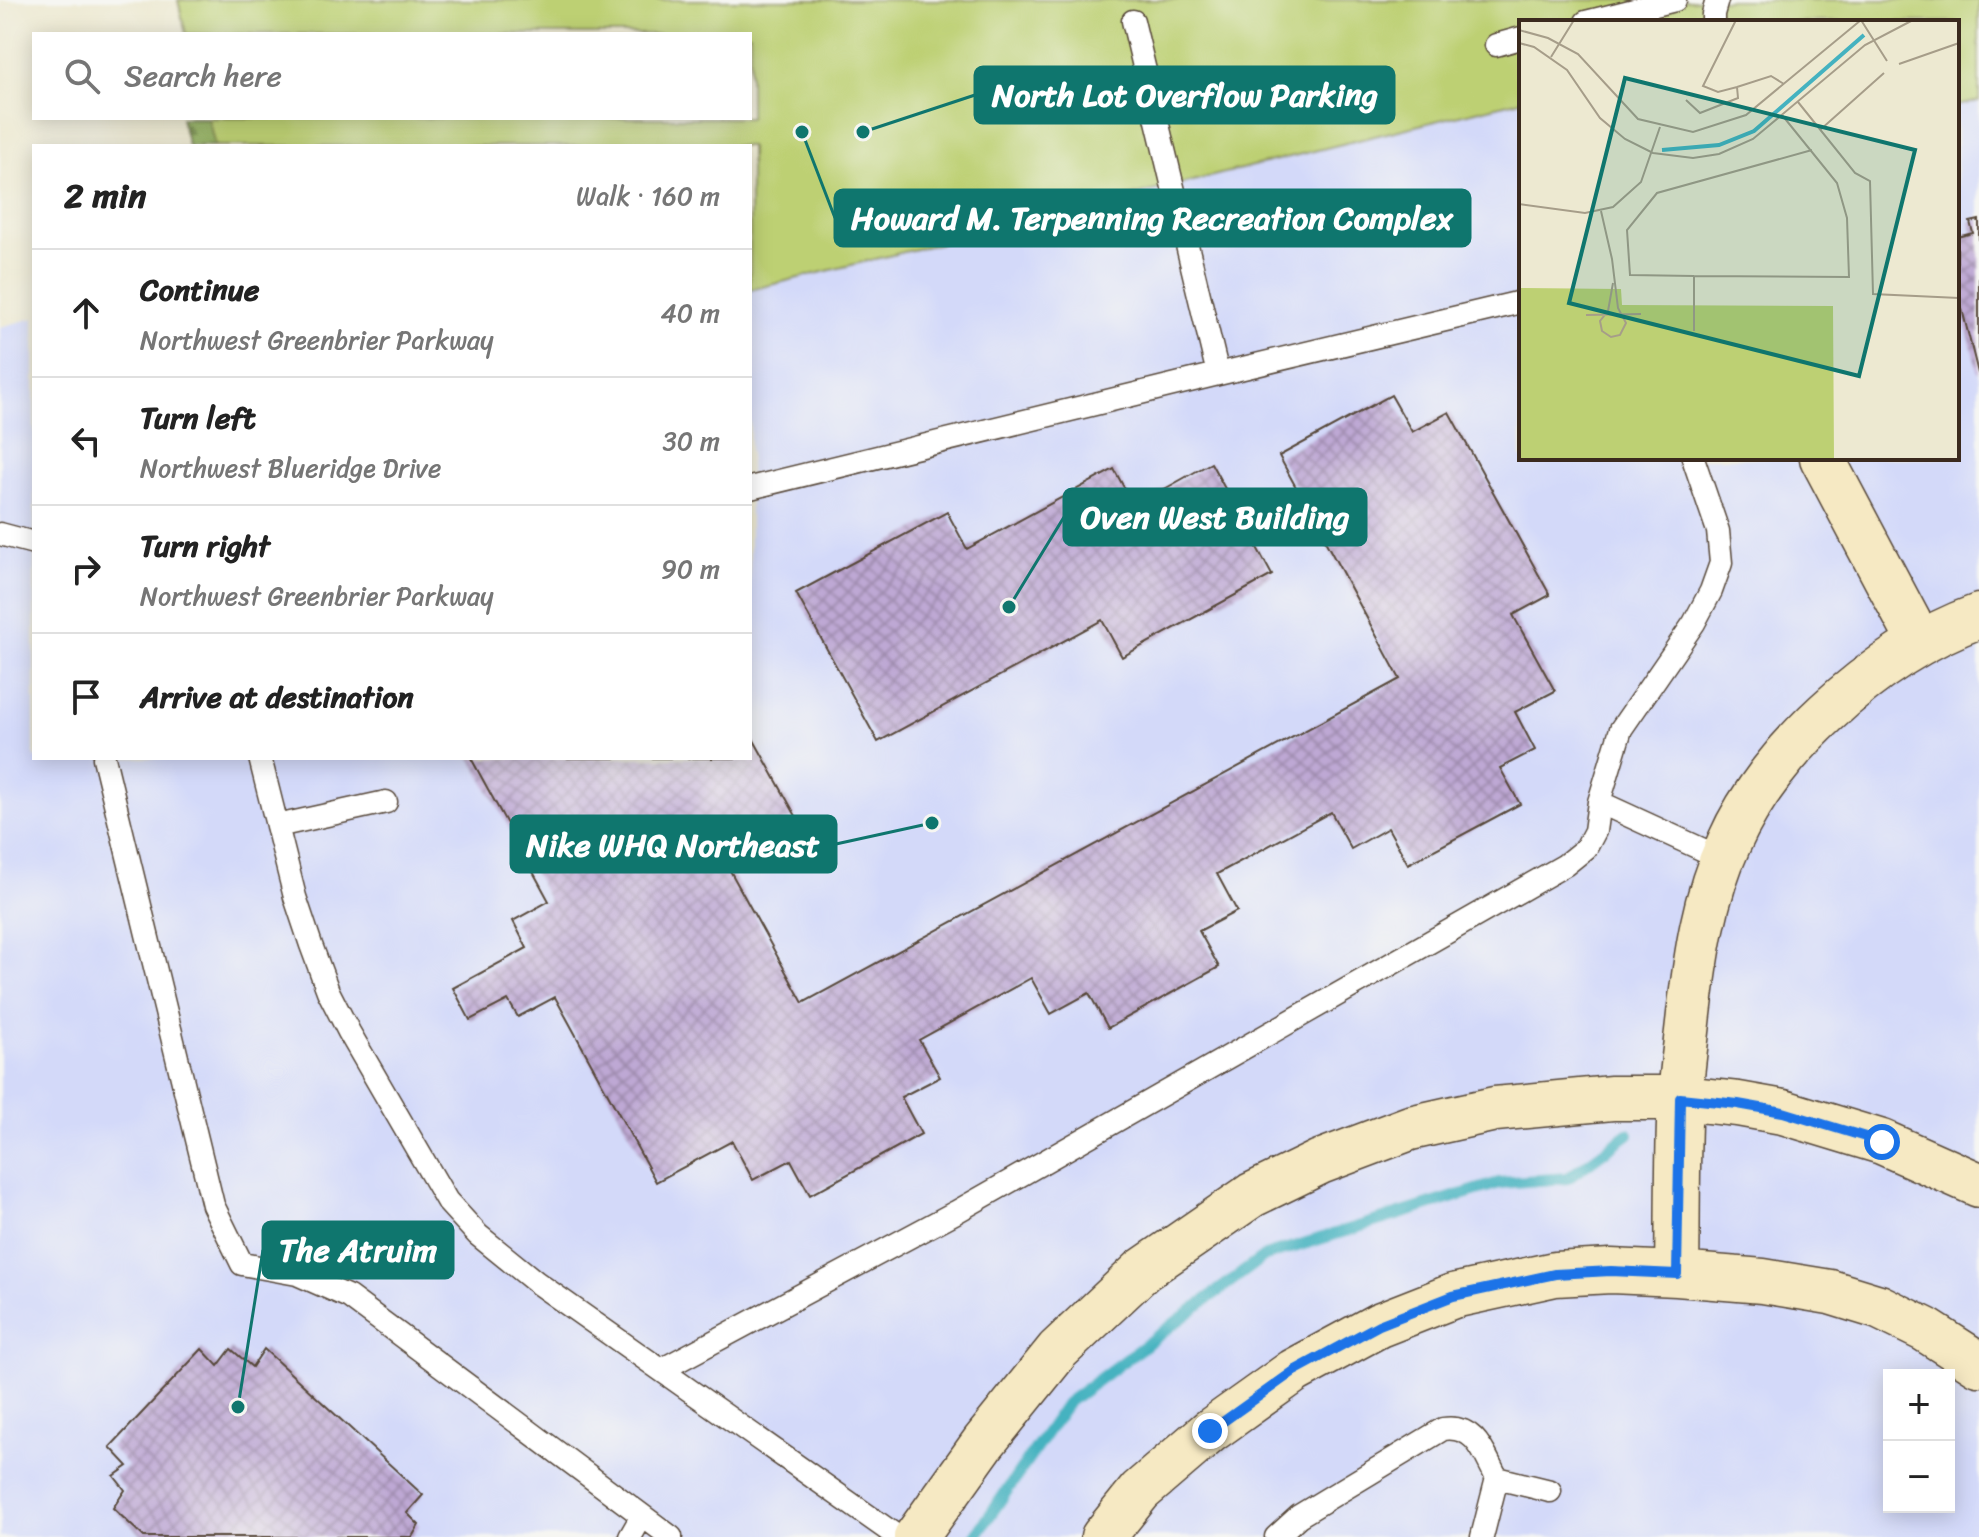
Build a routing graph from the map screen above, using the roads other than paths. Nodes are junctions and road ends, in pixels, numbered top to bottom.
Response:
1 (1599, 0) edge
2 (1675, 0) edge
3 (1717, 0) edge
4 (1630, 17) edge
5 (1604, 20) edge
6 (1713, 20) edge
7 (1133, 21) dead end
8 (1519, 39) edge
9 (1496, 45) dead end
10 (1519, 302) edge
11 (1218, 374) junction
12 (1694, 460) edge
13 (1823, 460) edge
14 (752, 488) edge
15 (0, 534) edge
16 (32, 542) edge
17 (1979, 616) edge
18 (1920, 643) junction
19 (104, 760) edge
20 (260, 760) edge
21 (386, 802) dead end
22 (1599, 802) junction
23 (277, 826) junction
24 (1723, 859) junction
25 (1680, 1098) junction
26 (1979, 1185) edge
27 (1677, 1274) junction
28 (1979, 1364) edge
29 (661, 1370) junction
30 (1497, 1478) junction
31 (1550, 1491) dead end
32 (642, 1516) junction
33 (630, 1537) edge
34 (671, 1537) edge
35 (898, 1537) edge
36 (916, 1537) edge
37 (1103, 1537) edge
38 (1276, 1537) edge
39 (1482, 1537) edge

1 - 4 lane
2 - 4 lane
3 - 6 lane
4 - 5 lane
7 - 11 lane
8 - 9 lane
10 - 11 lane
11 - 14 lane
12 - 22 lane
13 - 18 street
15 - 16 lane
17 - 18 street
18 - 24 street
19 - 32 lane
20 - 23 lane
21 - 23 lane
22 - 24 lane
22 - 29 lane
23 - 29 lane
24 - 25 street
25 - 26 street
25 - 27 street
25 - 36 street
27 - 28 street
27 - 37 street
29 - 35 lane
30 - 31 lane
30 - 38 lane
30 - 39 lane
32 - 33 lane
32 - 34 lane

